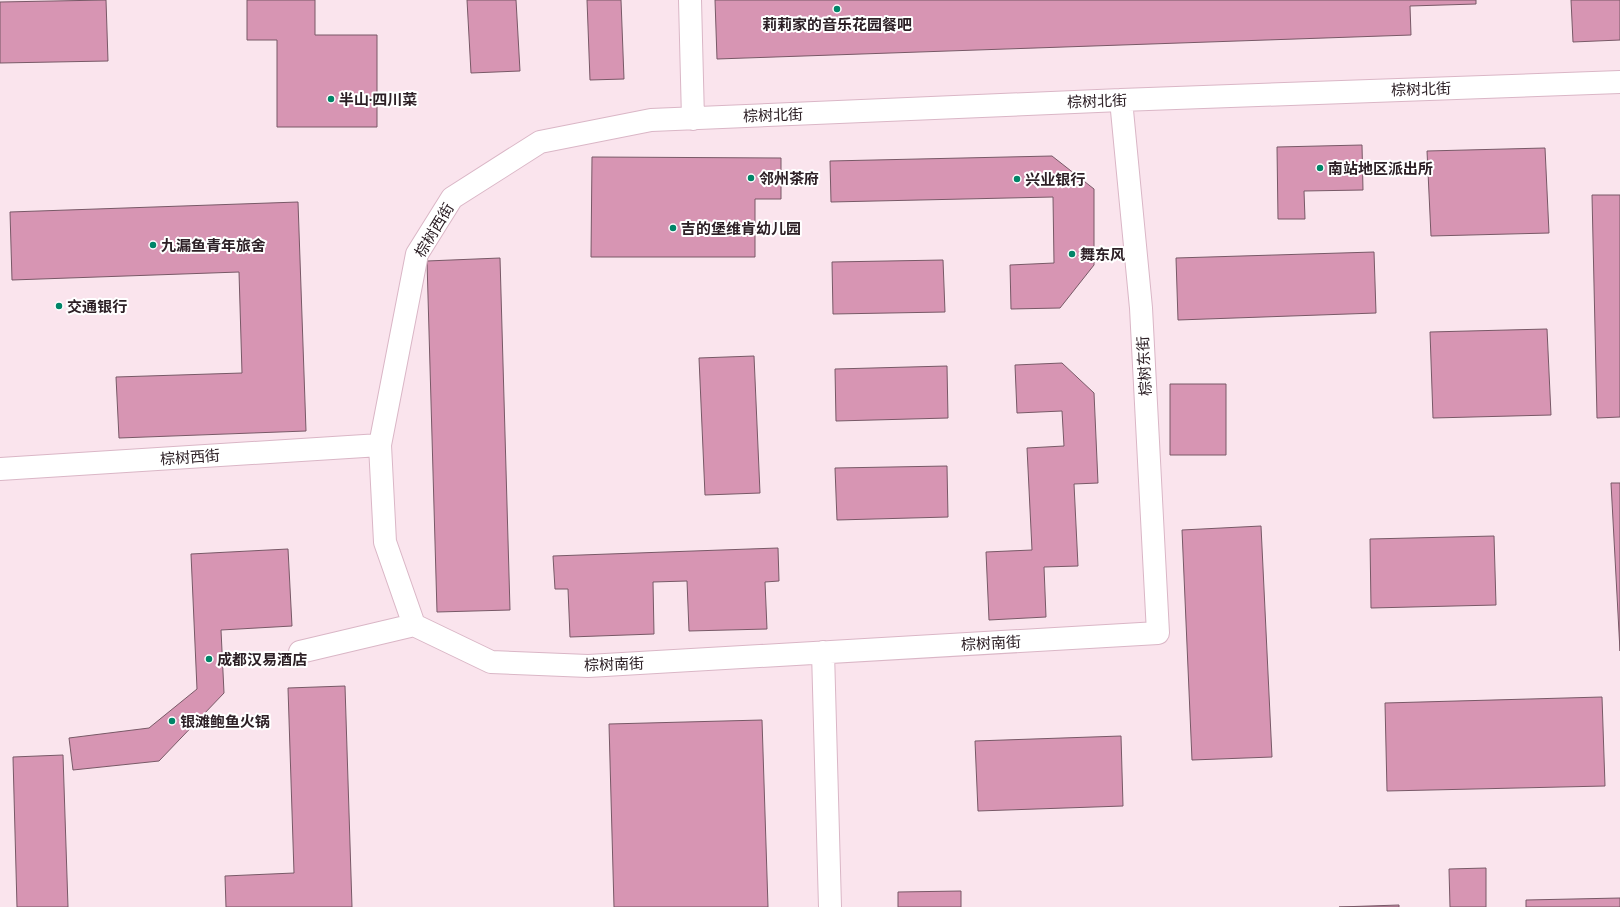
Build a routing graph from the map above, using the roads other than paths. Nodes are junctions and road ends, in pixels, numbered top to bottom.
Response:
1 (690, 0) edge
2 (1620, 82) edge
3 (1121, 100) junction
4 (693, 119) junction
5 (380, 444) junction
6 (0, 469) edge
7 (414, 625) junction
8 (1158, 633) joint
9 (300, 652) dead end
10 (823, 652) junction
11 (830, 907) edge

1 - 4 street
2 - 3 street, 棕树北街
3 - 4 street, 棕树北街
3 - 8 street, 棕树东街
4 - 5 street, 棕树西街
5 - 6 street, 棕树西街
5 - 7 street, 棕树西街
7 - 9 street
7 - 10 street, 棕树南街
8 - 10 street, 棕树南街
10 - 11 street

